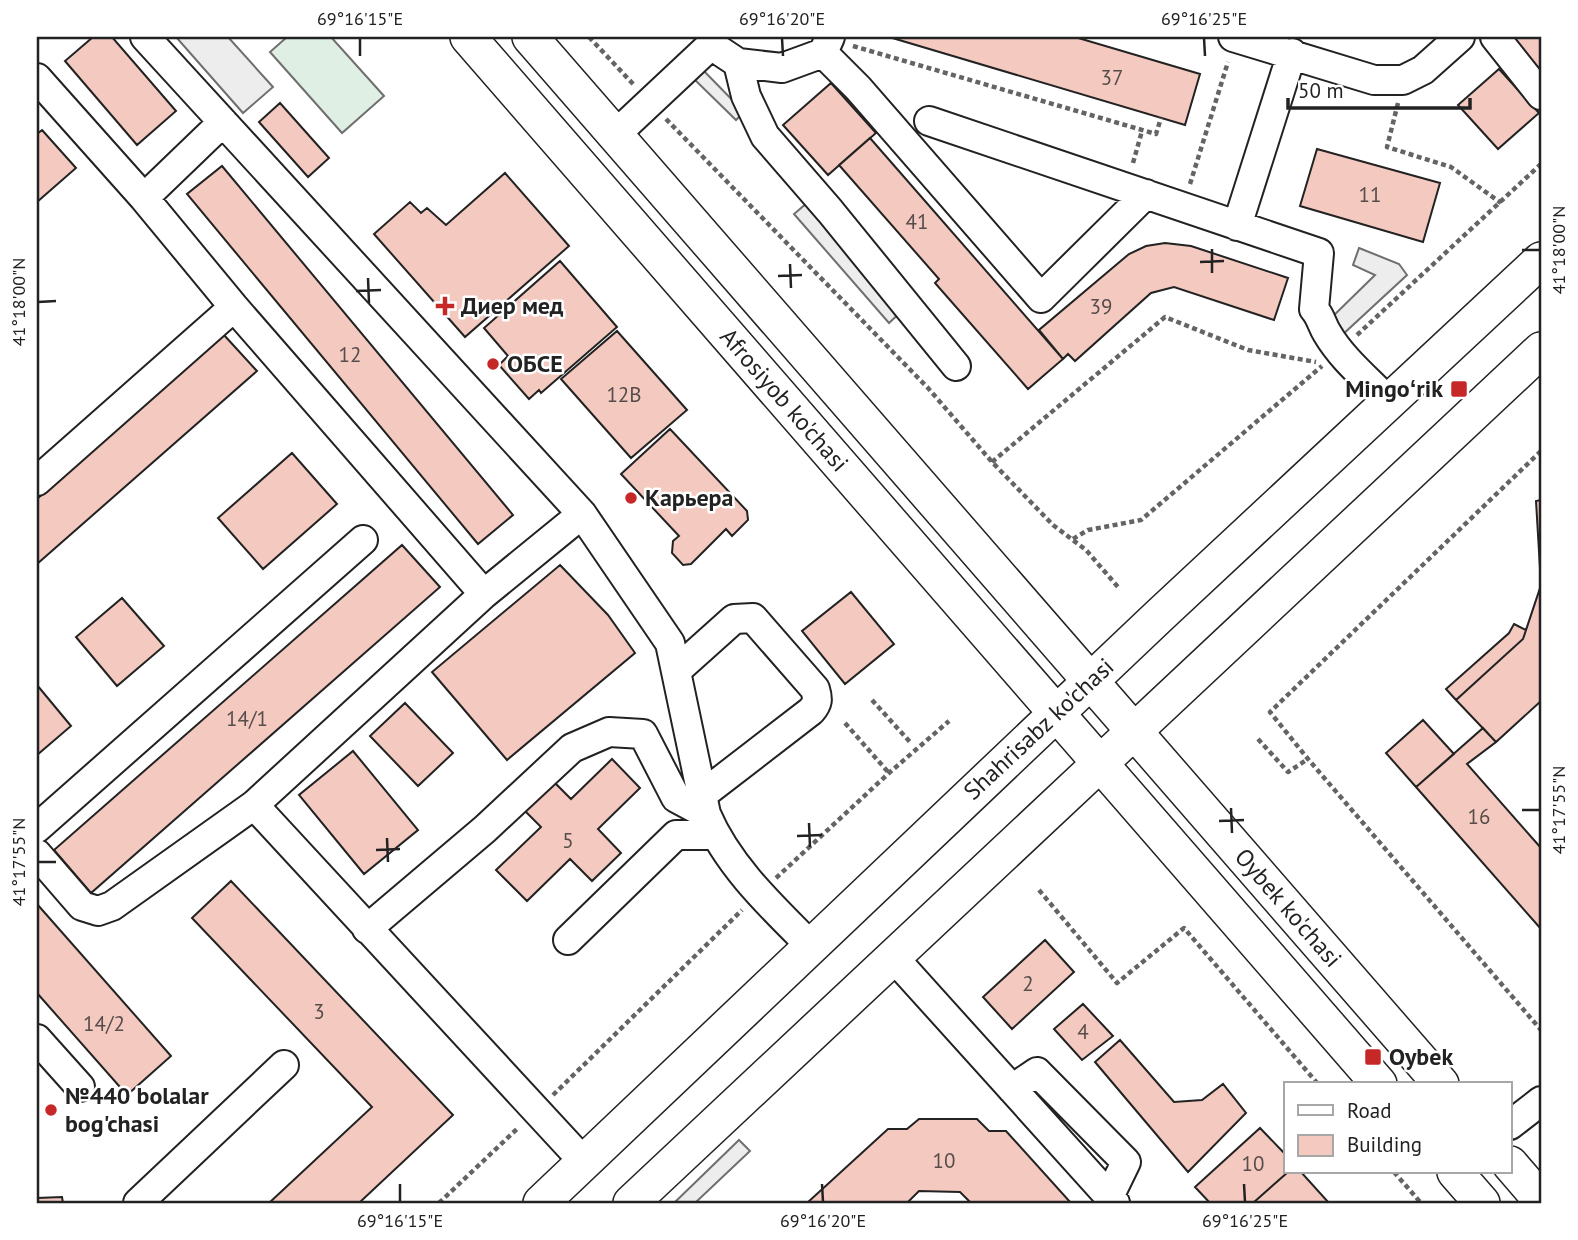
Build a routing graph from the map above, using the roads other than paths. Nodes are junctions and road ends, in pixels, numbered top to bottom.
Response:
1 (145, 37) edge
2 (468, 37) edge
3 (530, 37) edge
4 (1234, 37) edge
5 (1460, 37) edge
6 (1495, 37) edge
7 (709, 41) edge
8 (827, 43) edge
9 (1292, 54) junction
10 (738, 63) junction
11 (37, 78) edge
12 (1541, 95) edge
13 (929, 121) dead end
14 (223, 122) junction
15 (615, 135) junction
16 (1137, 191) junction
17 (144, 198) junction
18 (1237, 226) junction
19 (1541, 260) edge
20 (234, 307) junction
21 (1541, 351) edge
22 (956, 366) dead end
23 (1388, 401) junction
24 (37, 481) edge
25 (582, 514) junction
26 (363, 540) dead end
27 (484, 594) junction
28 (676, 671) junction
29 (1090, 681) junction
30 (1056, 713) junction
31 (1135, 732) junction
32 (1100, 764) junction
33 (254, 805) junction
34 (707, 815) junction
35 (37, 828) edge
36 (37, 854) edge
37 (368, 929) junction
38 (568, 940) dead end
39 (811, 946) junction
40 (894, 958) junction
41 (37, 1039) edge
42 (284, 1065) dead end
43 (1376, 1082) edge
44 (1439, 1082) edge
45 (80, 1087) dead end
46 (1541, 1101) edge
47 (1512, 1123) edge
48 (584, 1163) junction
49 (1512, 1166) edge
50 (1457, 1174) edge
51 (1112, 1200) edge
52 (1541, 1200) edge
53 (138, 1203) edge
54 (541, 1203) edge
55 (631, 1203) edge
56 (1482, 1203) edge

1 - 14 lane
2 - 30 main road, Afrosiyob ko'chasi
3 - 15 main road, Afrosiyob ko'chasi
4 - 9 lane
5 - 9 lane
6 - 12 lane
7 - 10 lane
7 - 15 lane
8 - 10 lane
8 - 16 lane
9 - 18 lane
10 - 22 lane
11 - 17 lane
13 - 16 lane
14 - 17 lane
14 - 25 lane
15 - 29 main road, Afrosiyob ko'chasi
16 - 18 lane
17 - 20 lane
18 - 23 lane
19 - 23 main road, Shahrisabz ko'chasi
20 - 24 lane
20 - 27 lane
21 - 31 main road
23 - 29 main road, Shahrisabz ko'chasi
25 - 27 lane
25 - 28 lane
26 - 35 lane
27 - 33 lane
28 - 34 lane
28 - 34 lane
29 - 30 main road, Shahrisabz ko'chasi
29 - 31 main road, Afrosiyob ko'chasi
30 - 32 main road, Afrosiyob ko'chasi
30 - 39 main road, Shahrisabz ko'chasi
31 - 32 main road
31 - 44 main road, Oybek ko'chasi
32 - 40 main road
32 - 43 main road, Oybek ko'chasi
33 - 36 lane
33 - 37 lane
34 - 37 lane
34 - 38 lane
34 - 39 lane
37 - 48 lane
39 - 48 main road, Shahrisabz ko'chasi
40 - 51 lane
40 - 55 main road
41 - 45 lane
42 - 53 lane
46 - 47 lane
48 - 54 main road, Shahrisabz ko'chasi
49 - 52 main road
50 - 56 main road

